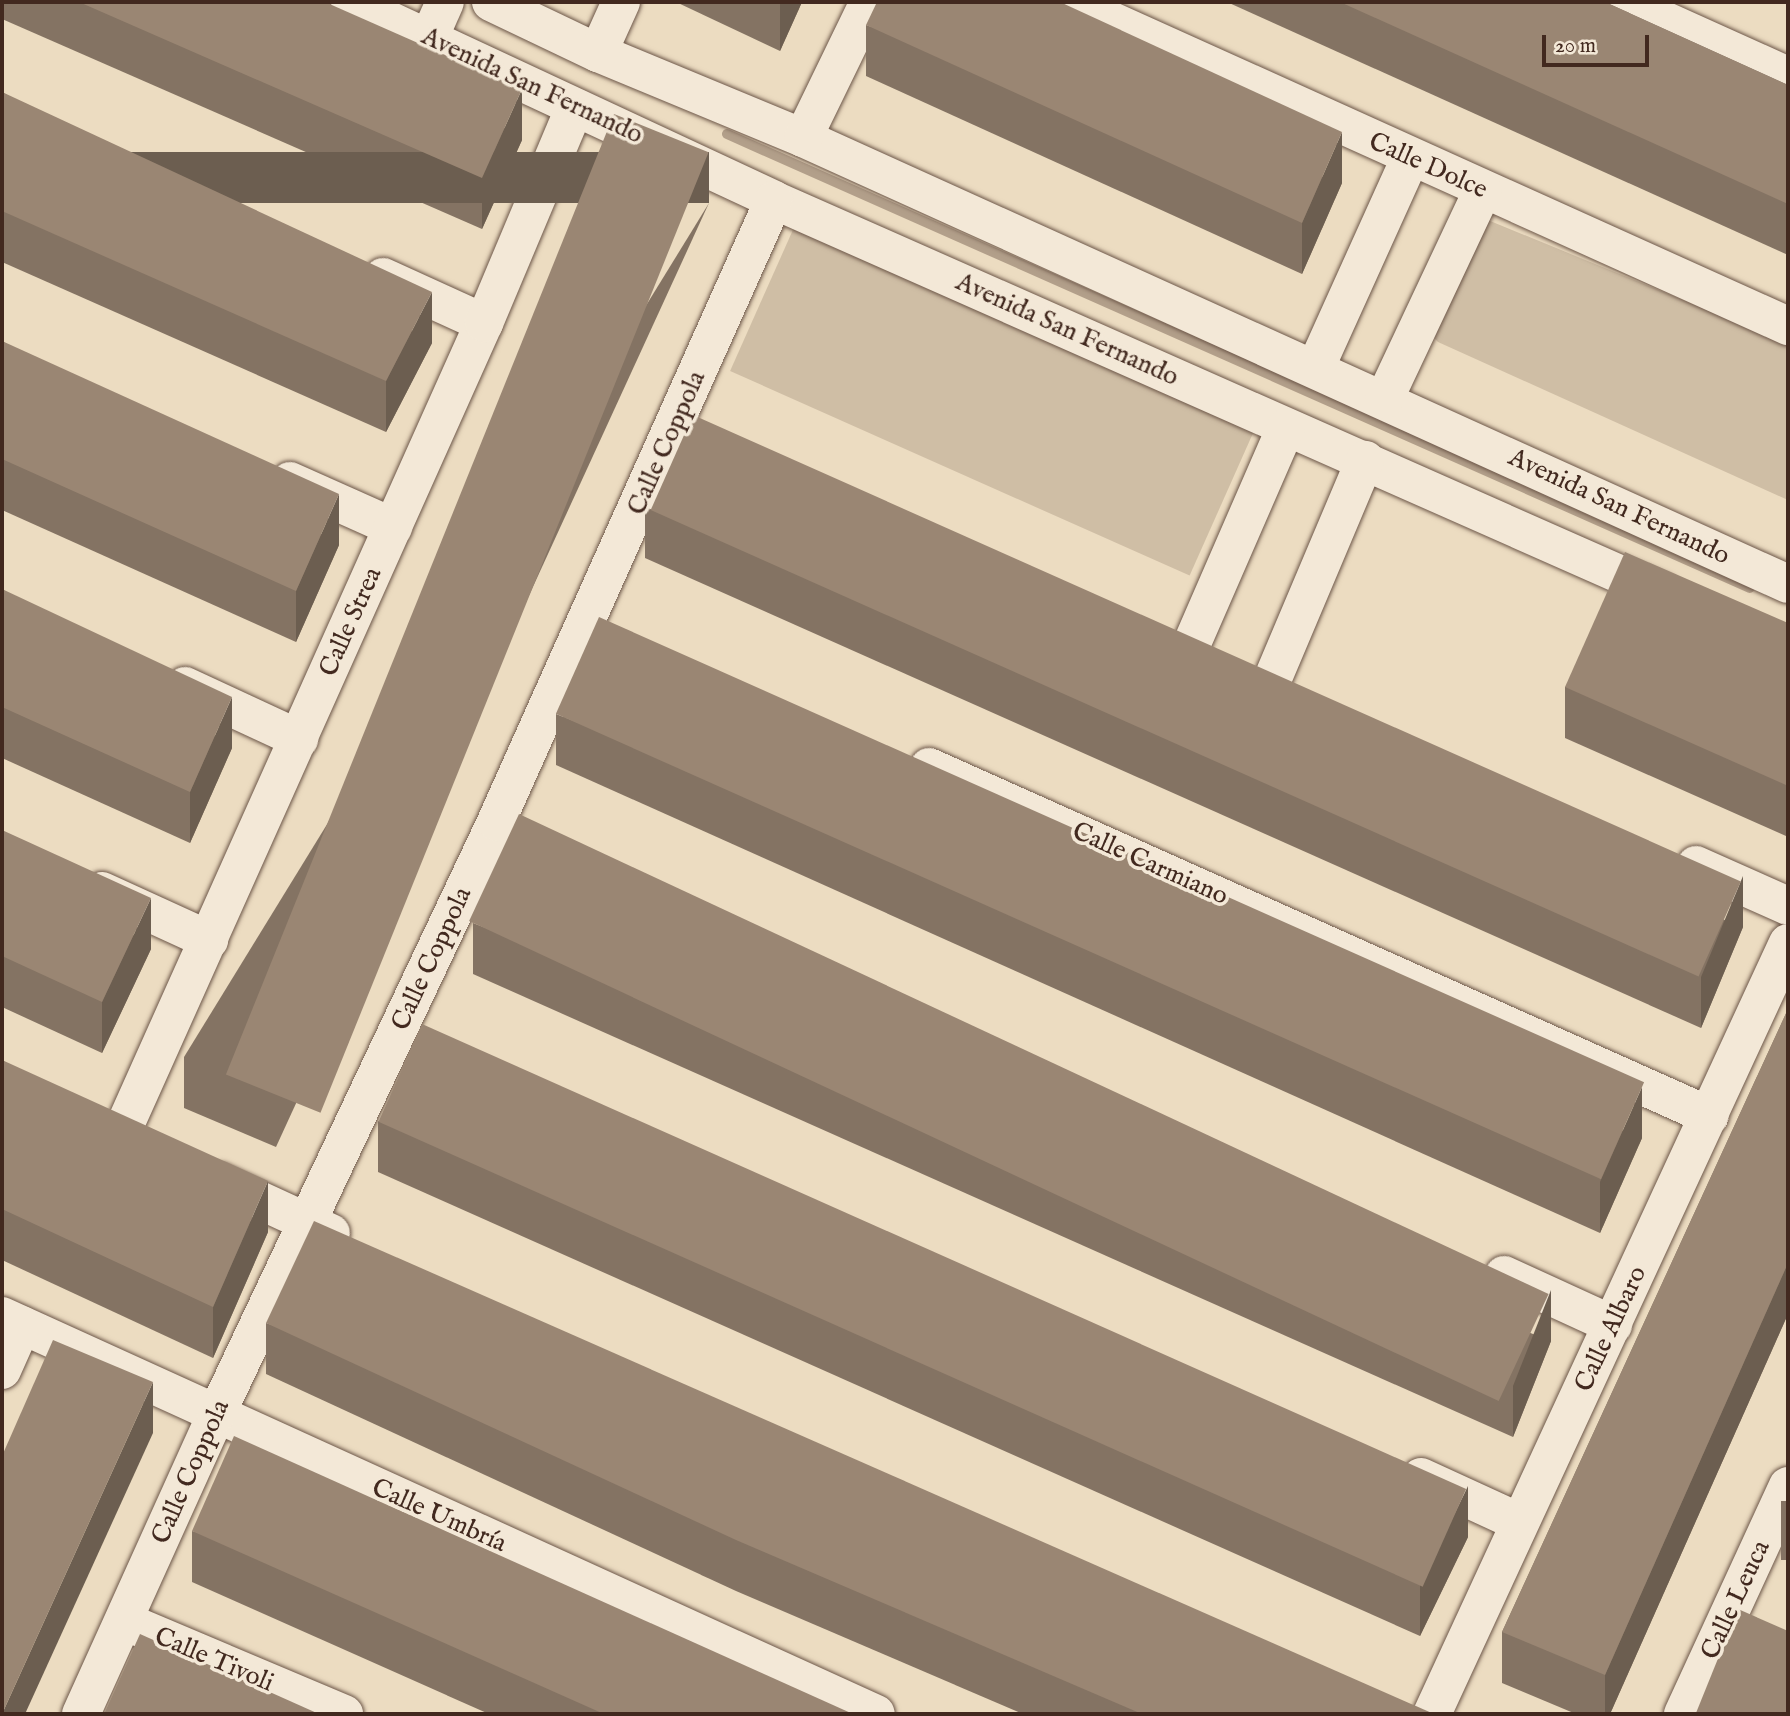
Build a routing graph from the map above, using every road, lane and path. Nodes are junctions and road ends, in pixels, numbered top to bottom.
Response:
1 (349, 2) edge
2 (445, 2) edge
3 (491, 2) edge
4 (621, 2) edge
5 (869, 2) edge
6 (1070, 2) edge
7 (1624, 2) edge
8 (429, 38) junction
9 (598, 53) junction
10 (1788, 76) edge
11 (575, 107) junction
12 (803, 138) junction
13 (1410, 159) junction
14 (1483, 190) junction
15 (774, 200) junction
16 (344, 260) edge
17 (484, 323) junction
18 (1788, 326) edge
19 (1315, 369) junction
20 (1384, 400) junction
21 (1286, 427) junction
22 (1365, 460) junction
23 (254, 464) edge
24 (393, 527) junction
25 (1788, 584) edge
26 (1699, 610) edge
27 (587, 618) junction
28 (1155, 624) edge
29 (625, 634) edge
30 (1232, 660) junction
31 (150, 670) edge
32 (1311, 695) edge
33 (299, 739) junction
34 (900, 754) edge
35 (496, 822) junction
36 (534, 838) edge
37 (1662, 850) edge
38 (75, 879) edge
39 (1788, 906) edge
40 (209, 940) junction
41 (1788, 943) edge
42 (403, 1022) junction
43 (441, 1039) edge
44 (1710, 1116) junction
45 (86, 1119) edge
46 (121, 1134) junction
47 (307, 1223) junction
48 (369, 1250) edge
49 (1474, 1261) edge
50 (12, 1321) edge
51 (1613, 1325) junction
52 (2, 1370) edge
53 (216, 1415) junction
54 (1392, 1464) edge
55 (1788, 1486) edge
56 (1519, 1522) junction
57 (124, 1621) junction
58 (81, 1714) edge
59 (344, 1714) edge
60 (876, 1714) edge
61 (1432, 1714) edge
62 (1683, 1714) edge

1 - 8 street, Avenida San Fernando
2 - 8 street
3 - 9 street, Avenida San Fernando
4 - 9 street
5 - 12 street
6 - 13 street, Calle Dolce
7 - 10 street
8 - 11 street, Avenida San Fernando
9 - 12 street, Avenida San Fernando
11 - 15 street, Avenida San Fernando
11 - 17 street, Calle Strea
12 - 19 street, Avenida San Fernando
13 - 14 street, Calle Dolce
13 - 19 street
14 - 18 street, Calle Dolce
14 - 20 street
15 - 21 street, Avenida San Fernando
15 - 27 street, Calle Coppola
16 - 17 street
17 - 24 street, Calle Strea
19 - 20 street, Avenida San Fernando
20 - 25 street, Avenida San Fernando
21 - 22 street, Avenida San Fernando
21 - 30 street
22 - 26 street, Avenida San Fernando
22 - 30 street
23 - 24 street
24 - 33 street, Calle Strea
27 - 29 street
27 - 35 street, Calle Coppola
28 - 30 street
30 - 32 street
31 - 33 street
33 - 40 street, Calle Strea
34 - 44 street, Calle Carmiano
35 - 36 street
35 - 42 street, Calle Coppola
37 - 39 street
38 - 40 street
40 - 46 street, Calle Strea
41 - 44 street, Calle Albaro
42 - 43 street
42 - 47 street, Calle Coppola
44 - 51 street, Calle Albaro
45 - 46 street
46 - 47 street
47 - 48 street
47 - 53 street, Calle Coppola
49 - 51 street
50 - 52 street
50 - 53 street, Calle Umbría
51 - 56 street, Calle Albaro
53 - 57 street, Calle Coppola
53 - 60 street, Calle Umbría
54 - 56 street
55 - 62 street, Calle Leuca
56 - 61 street, Calle Albaro
57 - 58 street, Calle Coppola
57 - 59 street, Calle Tivoli

